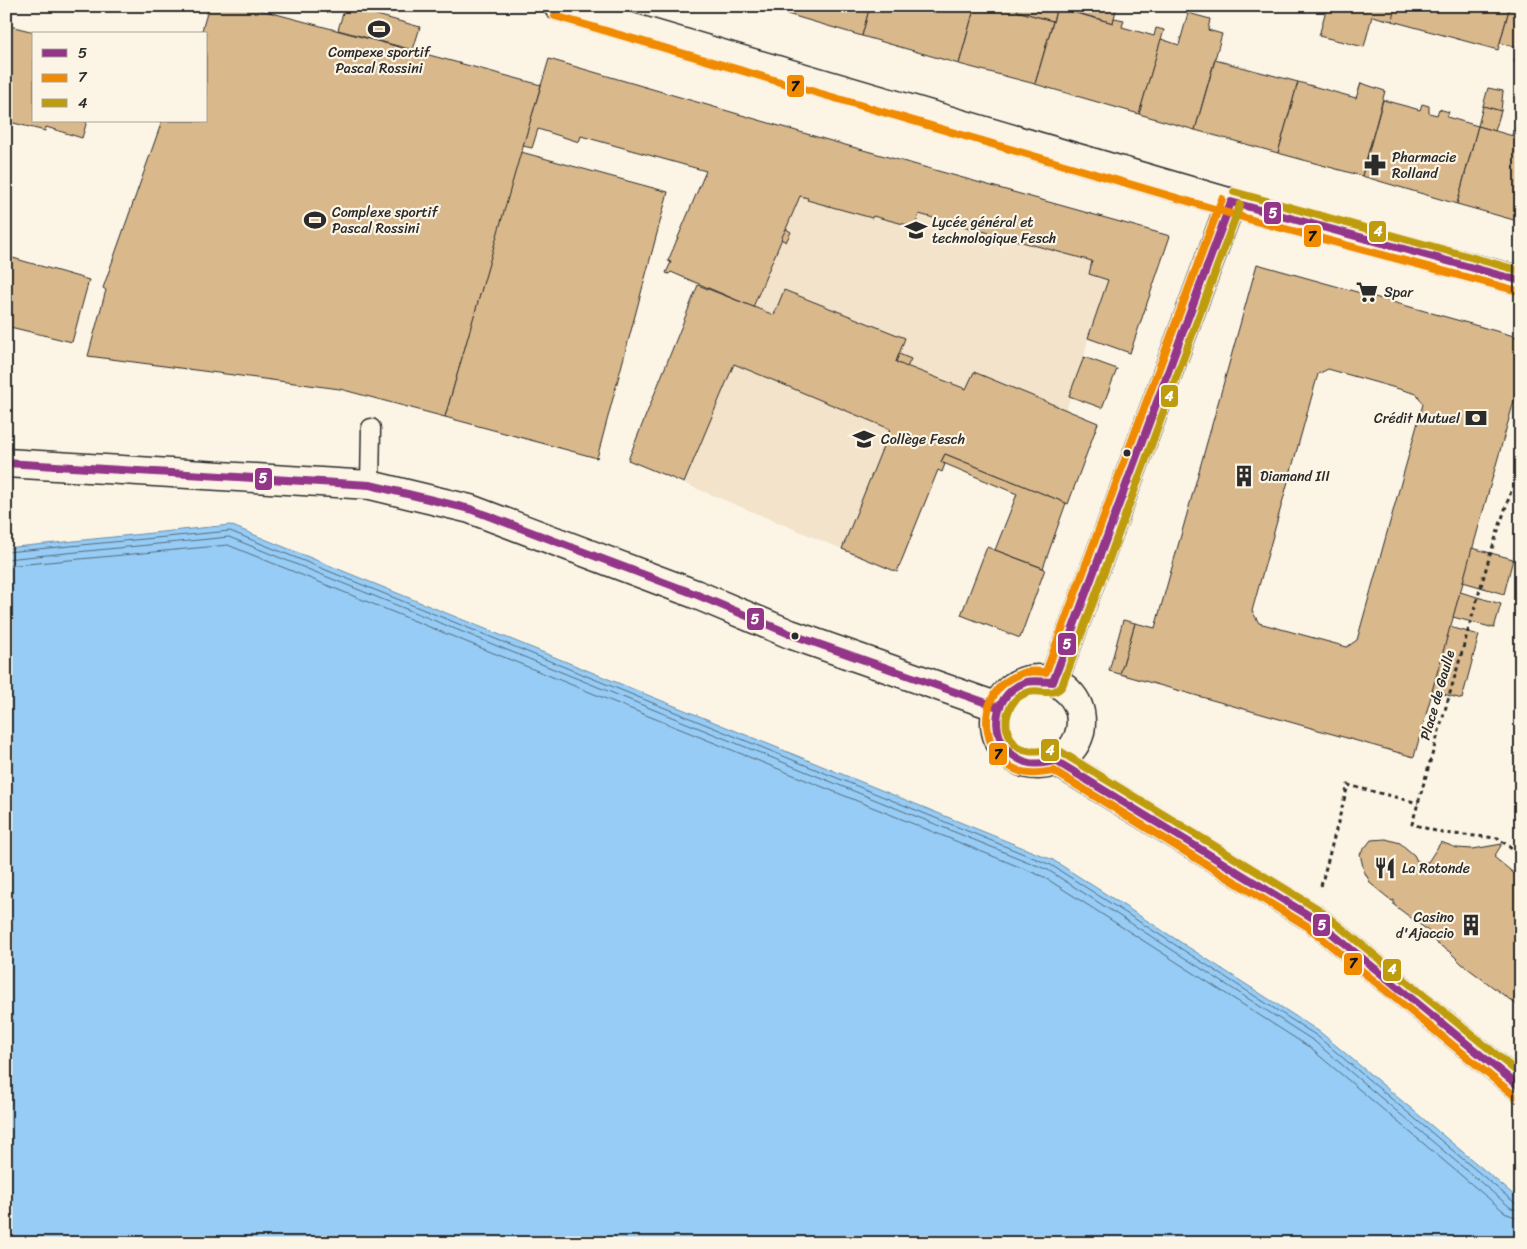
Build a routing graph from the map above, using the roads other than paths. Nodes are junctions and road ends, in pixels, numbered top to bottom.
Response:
1 (558, 6) edge
2 (1231, 202) junction
3 (1521, 282) edge
4 (371, 428) dead end
5 (6, 464) edge
6 (370, 485) junction
7 (1053, 682) junction
8 (998, 707) junction
9 (1056, 761) junction
10 (1521, 1088) edge

1 - 2 main road
2 - 3 main road
2 - 7 main road
4 - 6 lane
5 - 6 main road
6 - 8 main road
7 - 8 main road
7 - 9 main road
8 - 9 main road
9 - 10 main road

